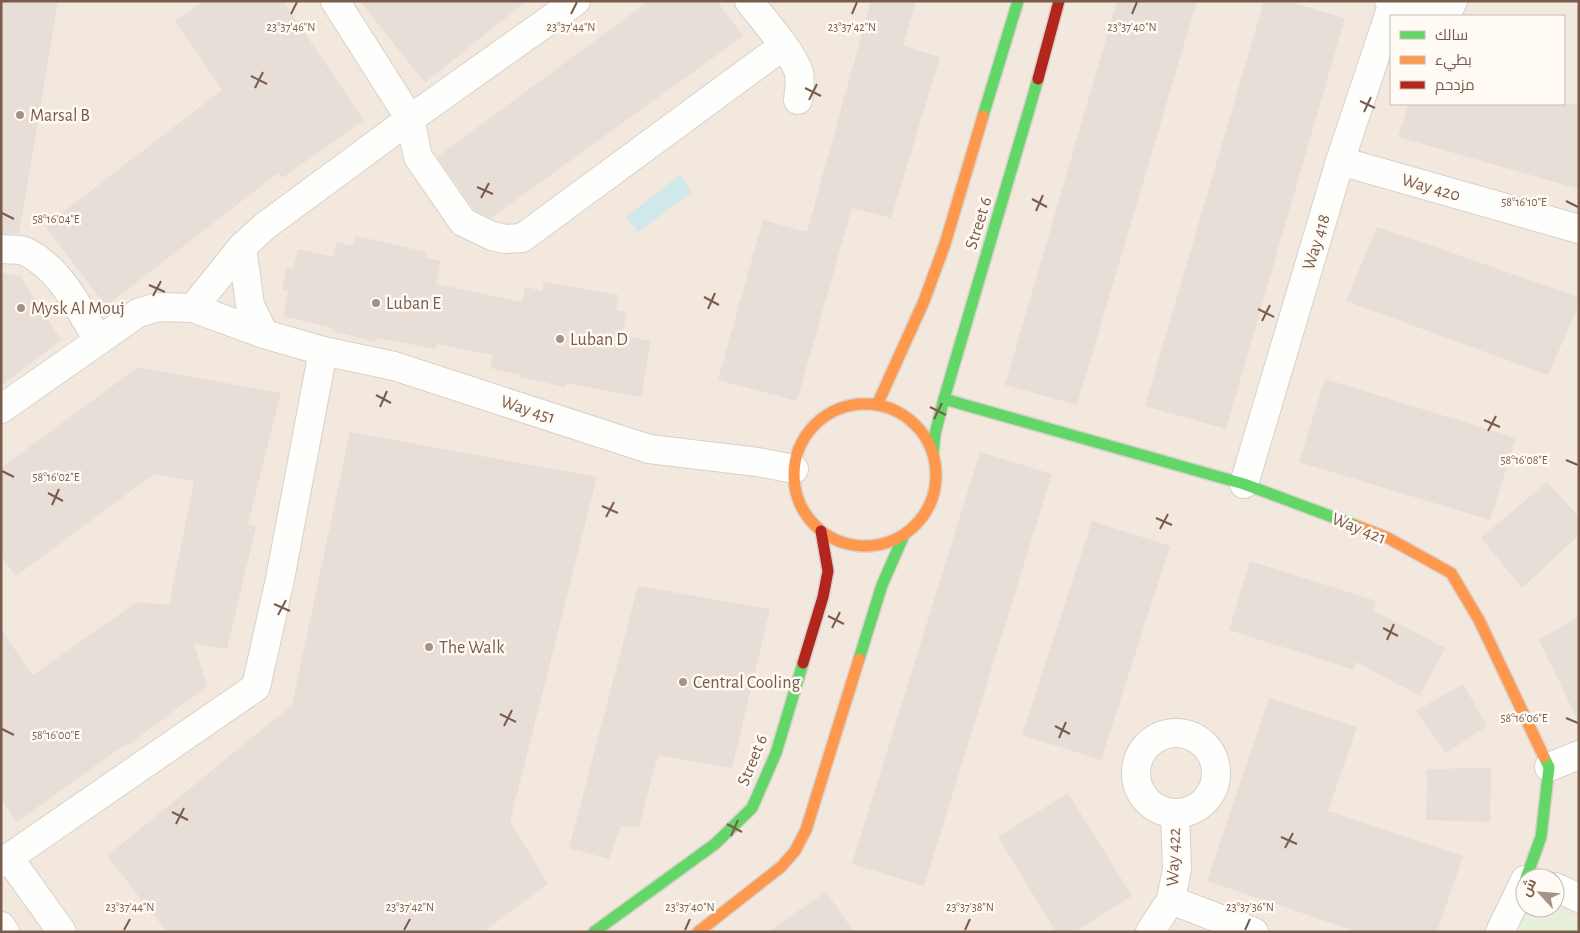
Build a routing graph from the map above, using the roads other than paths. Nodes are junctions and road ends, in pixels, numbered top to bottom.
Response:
1 (335, 1) edge
2 (576, 1) edge
3 (749, 1) edge
4 (1018, 1) edge
5 (1059, 1) edge
6 (1453, 1) edge
7 (1391, 2) edge
8 (784, 46) junction
9 (798, 100) dead end
10 (410, 119) junction
11 (1340, 161) junction
12 (1579, 230) edge
13 (242, 247) junction
14 (1, 249) edge
15 (193, 308) junction
16 (264, 334) junction
17 (98, 340) junction
18 (323, 350) junction
19 (944, 399) junction
20 (877, 405) junction
21 (1, 409) edge
22 (933, 454) junction
23 (794, 469) junction
24 (1244, 484) junction
25 (821, 532) junction
26 (904, 535) junction
27 (1579, 755) edge
28 (1548, 767) junction
29 (1174, 814) dead end
30 (5, 860) edge
31 (1531, 868) edge
32 (1565, 892) edge
33 (1579, 898) edge
34 (1171, 900) junction
35 (1515, 903) edge
36 (1, 926) edge
37 (5, 932) edge
38 (62, 932) edge
39 (594, 932) edge
40 (698, 932) edge
41 (1150, 932) edge
42 (1254, 932) edge
43 (1500, 932) edge

1 - 10 street
2 - 10 street
3 - 8 street
4 - 20 street, Street 6
5 - 19 street, Street 6
6 - 7 street, Way 418
7 - 11 street, Way 418
8 - 9 street
8 - 10 street
10 - 13 street
11 - 12 street, Way 420
11 - 24 street, Way 418
13 - 15 street
13 - 16 street
14 - 17 street
15 - 16 street, Way 451
15 - 17 street, Way 451
16 - 18 street, Way 451
17 - 21 street, Way 451
18 - 23 street, Way 451
18 - 30 street
19 - 22 street, Street 6
19 - 24 street, Way 421
20 - 22 street
20 - 23 street
22 - 26 street
23 - 25 street
24 - 28 street, Way 421
25 - 26 street
25 - 39 street, Street 6
26 - 40 street
27 - 28 street
28 - 31 street
29 - 34 street, Way 422
30 - 38 street
32 - 33 street
34 - 41 street, Way 422
34 - 42 street, Way 422
35 - 43 street
36 - 37 street

